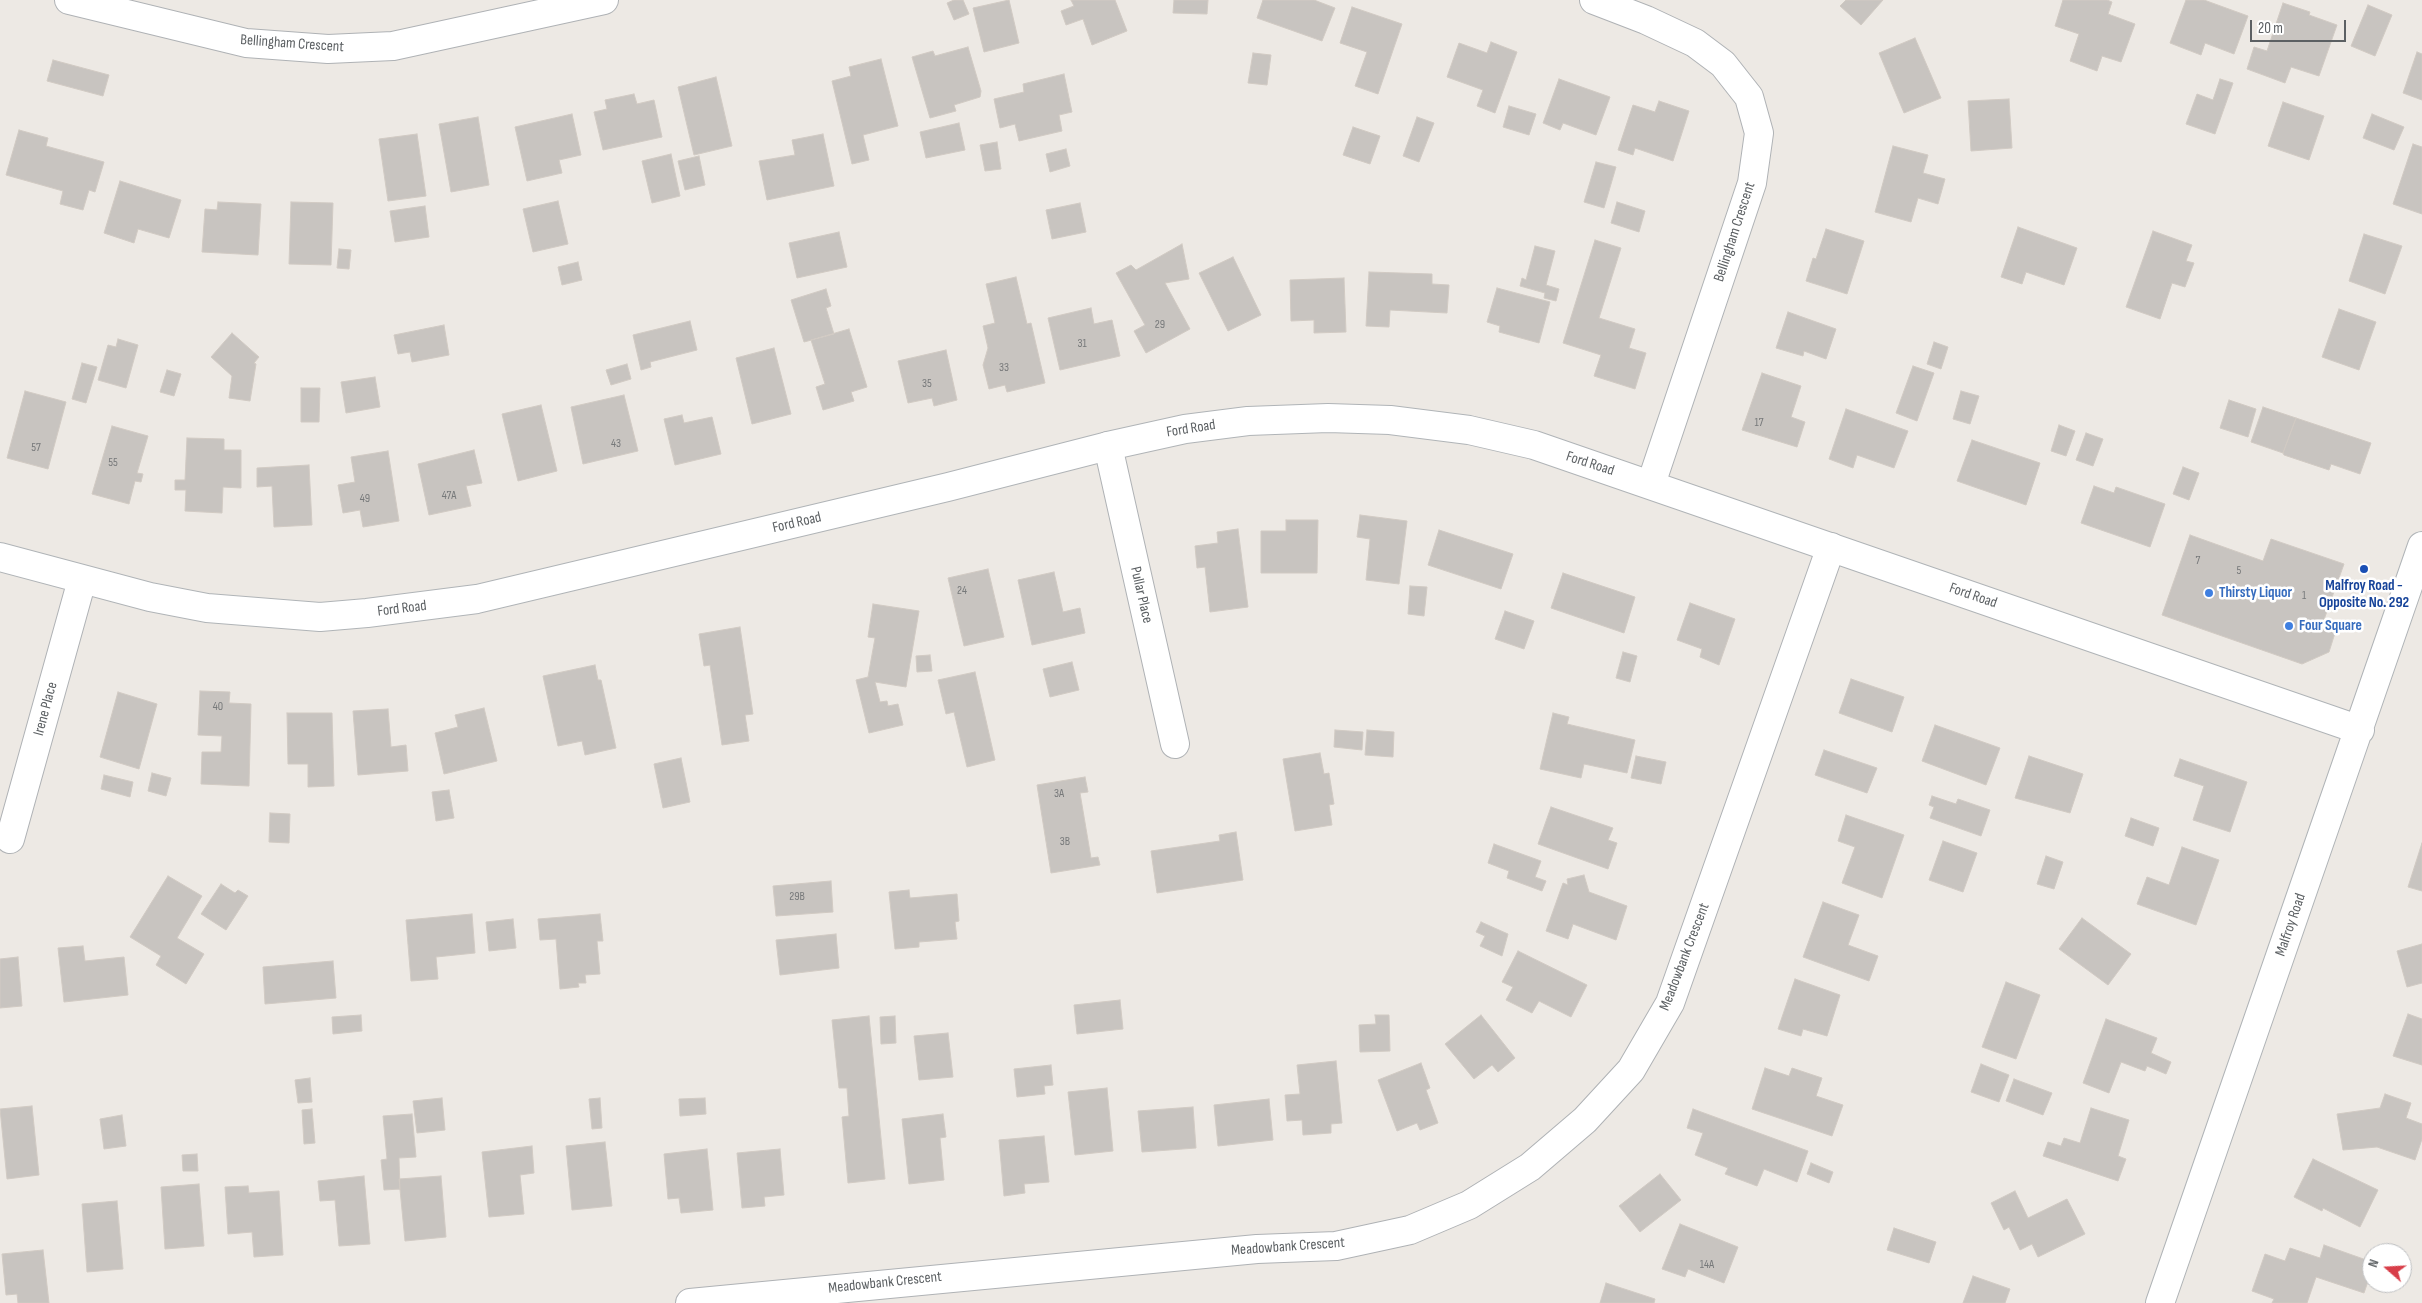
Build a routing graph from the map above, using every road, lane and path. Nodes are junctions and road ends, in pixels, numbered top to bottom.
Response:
1 (604, 0) edge
2 (1594, 0) edge
3 (84, 2) edge
4 (1108, 446) junction
5 (1650, 484) junction
6 (1831, 546) junction
7 (2422, 546) edge
8 (0, 557) edge
9 (82, 580) junction
10 (2360, 730) junction
11 (1174, 744) dead end
12 (10, 839) dead end
13 (889, 1293) edge
14 (690, 1303) edge
15 (2160, 1303) edge

1 - 3 street, Bellingham Crescent
2 - 5 street, Bellingham Crescent
4 - 5 street, Ford Road
4 - 9 street, Ford Road
4 - 11 street, Pullar Place
5 - 6 street, Ford Road
6 - 10 street, Ford Road
6 - 13 street, Meadowbank Crescent
7 - 10 street, Malfroy Road
8 - 9 street, Ford Road
9 - 12 street, Irene Place
10 - 15 street, Malfroy Road
13 - 14 street, Meadowbank Crescent

